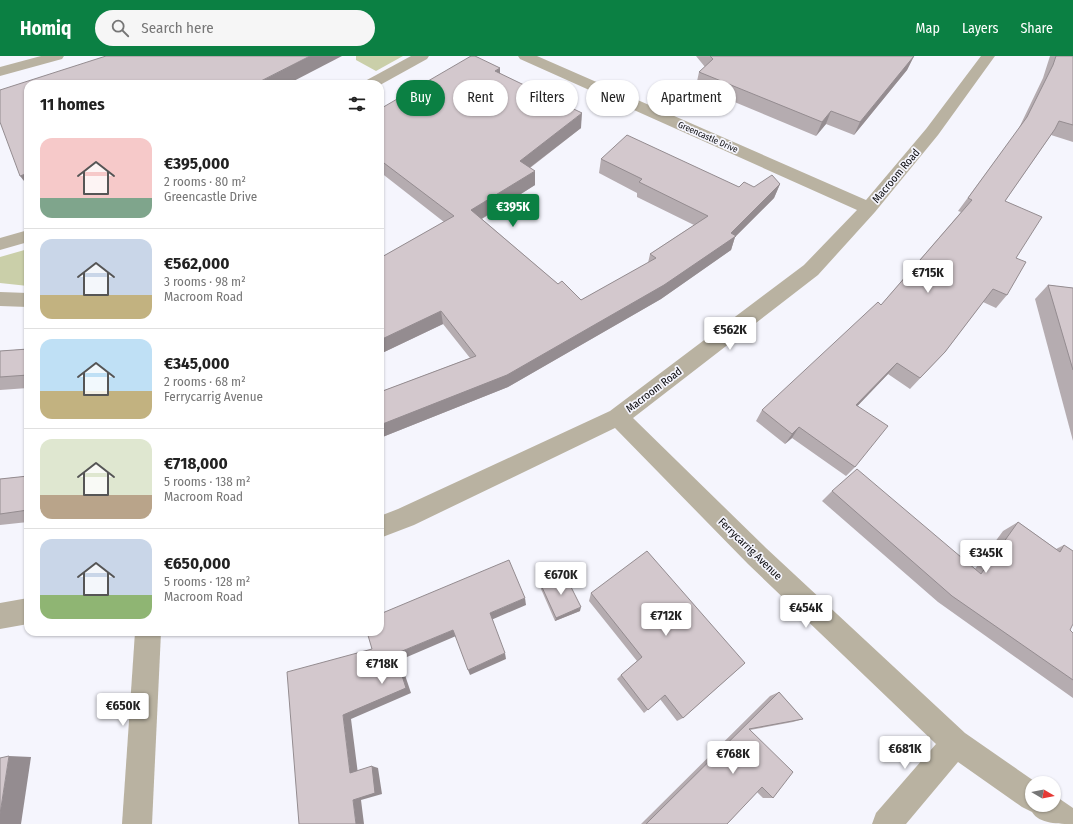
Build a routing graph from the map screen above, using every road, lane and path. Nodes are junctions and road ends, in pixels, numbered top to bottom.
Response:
1 (57, 56) edge
2 (422, 56) edge
3 (525, 56) edge
4 (988, 56) edge
5 (0, 72) edge
6 (377, 80) edge
7 (869, 208) junction
8 (24, 237) edge
9 (0, 244) edge
10 (0, 298) edge
11 (24, 300) edge
12 (618, 417) junction
13 (384, 525) edge
14 (24, 612) edge
15 (0, 616) edge
16 (148, 636) edge
17 (955, 743) junction
18 (1025, 792) edge
19 (1054, 812) edge
20 (137, 824) edge
21 (887, 824) edge
22 (1071, 824) edge

1 - 5 street
2 - 6 street
3 - 7 street, Greencastle Drive
4 - 7 street, Macroom Road
7 - 12 street, Macroom Road
8 - 9 street
10 - 11 street
12 - 13 street, Macroom Road
12 - 17 street, Ferrycarrig Avenue
14 - 15 street
16 - 20 street
17 - 18 street, Ferrycarrig Avenue
17 - 21 street
19 - 22 street

